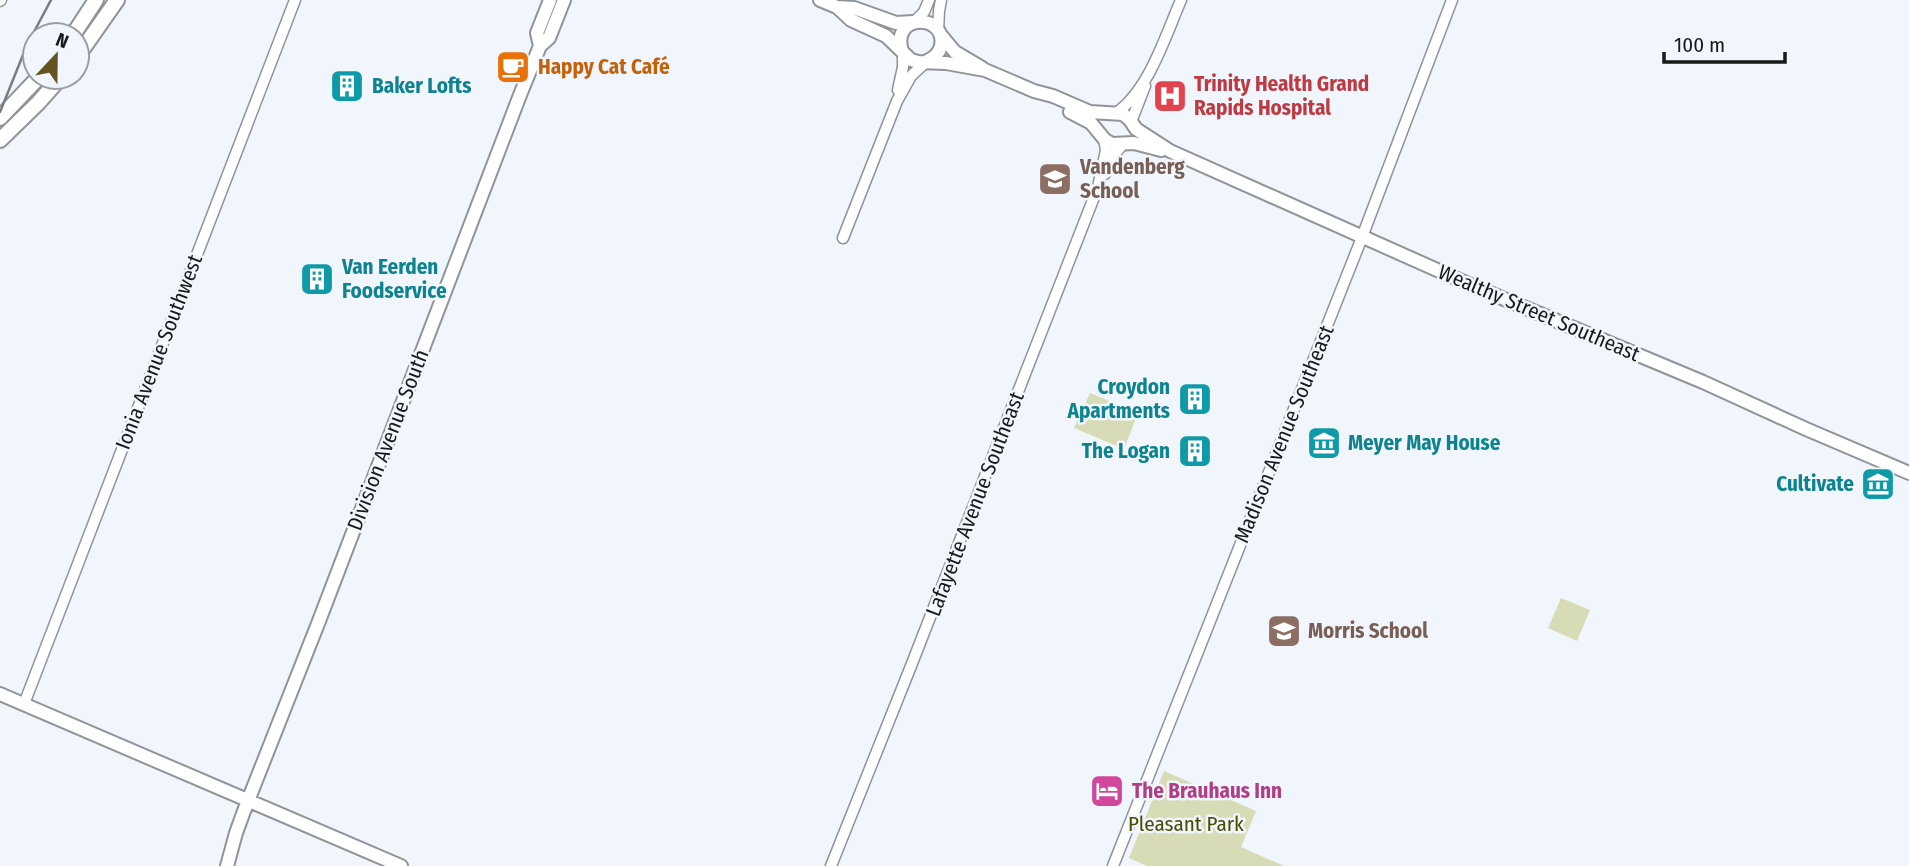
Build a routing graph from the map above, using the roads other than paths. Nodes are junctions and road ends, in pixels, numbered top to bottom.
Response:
1 (96, 0) edge
2 (117, 0) edge
3 (295, 0) edge
4 (550, 0) edge
5 (564, 0) edge
6 (820, 0) edge
7 (929, 0) edge
8 (941, 0) edge
9 (1181, 0) edge
10 (1452, 0) edge
11 (837, 7) junction
12 (82, 21) edge
13 (914, 22) junction
14 (939, 31) junction
15 (91, 37) edge
16 (540, 46) junction
17 (903, 52) junction
18 (926, 62) junction
19 (985, 70) junction
20 (1146, 79) junction
21 (26, 91) edge
22 (49, 91) edge
23 (1034, 91) junction
24 (897, 101) junction
25 (1114, 113) junction
26 (0, 118) edge
27 (1132, 122) junction
28 (1103, 137) junction
29 (0, 140) edge
30 (1124, 144) junction
31 (1170, 151) junction
32 (1098, 187) junction
33 (1362, 237) junction
34 (844, 238) dead end
35 (1909, 473) edge
36 (0, 694) edge
37 (24, 704) junction
38 (249, 799) junction
39 (236, 833) junction
40 (217, 866) edge
41 (227, 866) edge
42 (401, 866) edge
43 (831, 866) edge
44 (1113, 866) edge

1 - 12 highway
2 - 15 highway
3 - 37 street, Ionia Avenue Southwest
4 - 16 main road, Division Avenue South
5 - 16 main road, Division Avenue South
6 - 11 main road
7 - 13 street
8 - 14 street
9 - 20 street
10 - 33 street, Madison Avenue Southeast
11 - 13 main road
11 - 17 main road
13 - 14 main road
13 - 17 main road
14 - 18 main road
14 - 19 main road
16 - 38 main road, Division Avenue South
17 - 18 main road
17 - 24 street
18 - 19 main road
18 - 24 street
19 - 23 main road
20 - 25 street
20 - 27 street
21 - 26 highway
22 - 29 highway
23 - 25 main road
23 - 28 main road
24 - 34 street
25 - 27 main road
25 - 28 main road
27 - 30 main road
27 - 31 main road, Wealthy Street Southeast
28 - 30 main road
28 - 32 street, Lafayette Avenue Southeast
30 - 31 main road, Wealthy Street Southeast
30 - 32 street
31 - 33 main road, Wealthy Street Southeast
32 - 43 street, Lafayette Avenue Southeast
33 - 35 main road, Wealthy Street Southeast
33 - 44 street, Madison Avenue Southeast
36 - 37 main road
37 - 38 main road
38 - 39 main road, Division Avenue South
38 - 42 main road
39 - 40 main road, Division Avenue South
39 - 41 main road, Division Avenue South

